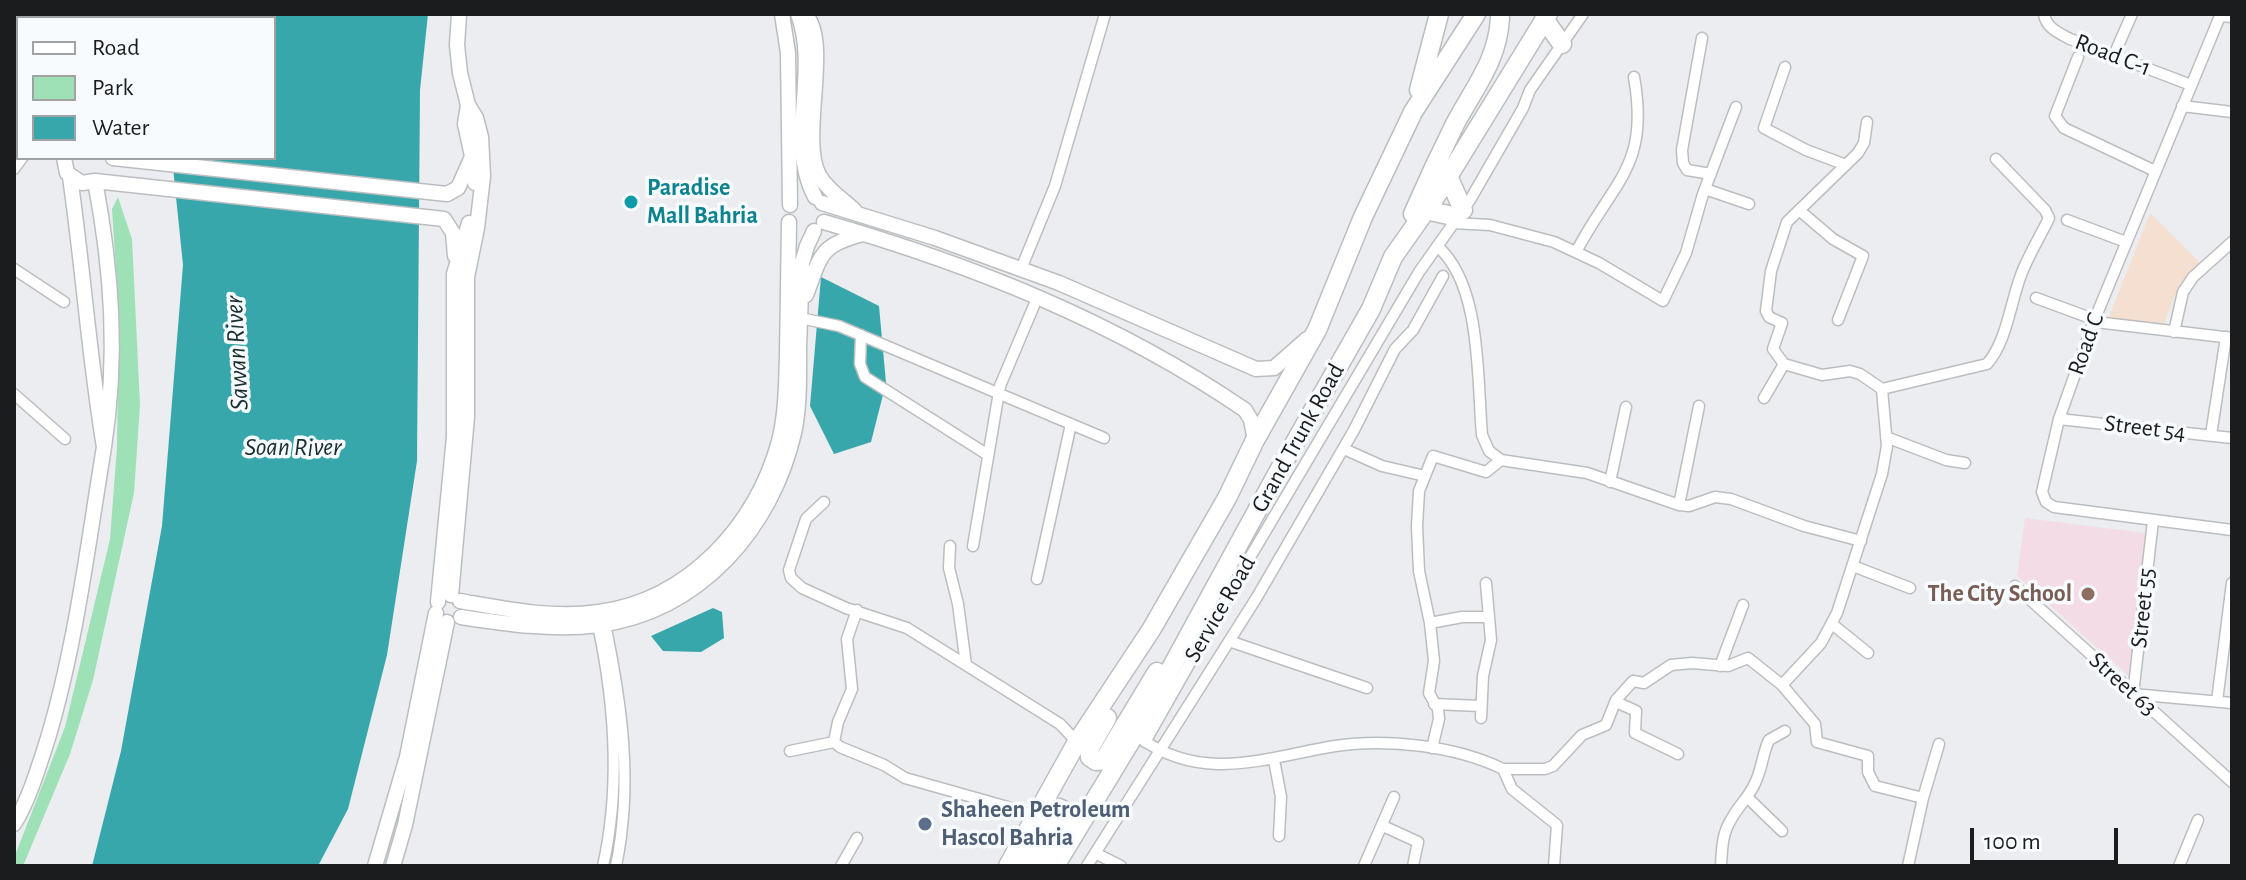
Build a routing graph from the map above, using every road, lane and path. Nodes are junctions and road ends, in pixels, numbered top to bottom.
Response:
1 (459, 14) edge
2 (782, 14) edge
3 (798, 14) edge
4 (805, 14) edge
5 (1105, 14) edge
6 (1439, 14) edge
7 (1583, 14) edge
8 (2044, 14) edge
9 (2132, 14) edge
10 (1546, 16) edge
11 (2220, 16) edge
12 (2232, 17) edge
13 (1473, 18) edge
14 (1500, 18) dead end
15 (1702, 38) dead end
16 (1562, 44) junction
17 (2114, 55) junction
18 (2078, 57) dead end
19 (1785, 67) dead end
20 (1634, 77) dead end
21 (2191, 85) junction
22 (468, 105) junction
23 (2182, 106) junction
24 (1736, 107) dead end
25 (1413, 112) junction
26 (2232, 112) edge
27 (1867, 122) dead end
28 (471, 159) junction
29 (1996, 159) dead end
30 (62, 160) edge
31 (106, 160) edge
32 (125, 160) edge
33 (1846, 165) junction
34 (2155, 171) junction
35 (1711, 174) junction
36 (1448, 176) junction
37 (70, 177) junction
38 (95, 181) junction
39 (124, 186) junction
40 (1705, 189) junction
41 (819, 200) junction
42 (1749, 204) dead end
43 (790, 205) junction
44 (1426, 210) junction
45 (1799, 210) junction
46 (860, 215) junction
47 (1458, 217) junction
48 (102, 220) junction
49 (2067, 220) dead end
50 (789, 222) junction
51 (819, 227) junction
52 (864, 234) junction
53 (2126, 242) junction
54 (2232, 242) edge
55 (1437, 246) junction
56 (1576, 252) junction
57 (1393, 257) junction
58 (455, 265) junction
59 (14, 269) edge
60 (1021, 269) junction
61 (1443, 276) dead end
62 (1038, 296) junction
63 (2036, 298) dead end
64 (64, 302) dead end
65 (800, 313) junction
66 (1838, 320) dead end
67 (2094, 321) junction
68 (1317, 330) junction
69 (2174, 332) junction
70 (861, 335) junction
71 (2229, 338) edge
72 (1784, 364) junction
73 (1882, 389) junction
74 (999, 393) junction
75 (14, 394) edge
76 (1764, 398) dead end
77 (1699, 406) dead end
78 (1626, 407) dead end
79 (2059, 419) junction
80 (1071, 424) junction
81 (2211, 435) junction
82 (1886, 437) junction
83 (1104, 438) dead end
84 (2232, 438) edge
85 (65, 439) dead end
86 (1255, 440) junction
87 (104, 447) junction
88 (1344, 449) junction
89 (988, 455) junction
90 (1501, 460) junction
91 (1965, 463) dead end
92 (1425, 476) junction
93 (1610, 482) junction
94 (824, 502) dead end
95 (1679, 505) junction
96 (2153, 521) junction
97 (2232, 530) edge
98 (1861, 541) junction
99 (950, 546) dead end
100 (973, 546) dead end
101 (1853, 566) junction
102 (1037, 579) dead end
103 (1486, 583) dead end
104 (2232, 583) edge
105 (2015, 586) dead end
106 (1910, 588) dead end
107 (1743, 605) dead end
108 (449, 608) junction
109 (857, 610) junction
110 (1489, 617) junction
111 (2230, 619) edge
112 (1430, 623) junction
113 (1832, 624) junction
114 (602, 625) junction
115 (1151, 630) junction
116 (1229, 641) junction
117 (1184, 644) junction
118 (1868, 653) dead end
119 (966, 665) junction
120 (1720, 666) junction
121 (1782, 685) junction
122 (1367, 688) dead end
123 (2133, 694) junction
124 (2217, 701) junction
125 (1616, 702) junction
126 (2232, 703) edge
127 (1434, 704) junction
128 (1480, 706) junction
129 (1481, 718) dead end
130 (1785, 731) dead end
131 (1140, 738) junction
132 (834, 742) junction
133 (1077, 742) junction
134 (1939, 744) dead end
135 (1432, 748) junction
136 (1161, 749) junction
137 (790, 751) dead end
138 (1678, 754) dead end
139 (1274, 760) junction
140 (1503, 769) junction
141 (2232, 782) edge
142 (1394, 797) dead end
143 (1748, 798) junction
144 (1923, 798) junction
145 (1036, 815) junction
146 (15, 820) edge
147 (2198, 820) dead end
148 (1383, 826) junction
149 (1782, 831) dead end
150 (1279, 836) dead end
151 (857, 838) dead end
152 (1095, 853) junction
153 (375, 866) edge
154 (393, 866) edge
155 (603, 866) edge
156 (616, 866) edge
157 (841, 866) edge
158 (1008, 866) edge
159 (1021, 866) edge
160 (1042, 866) edge
161 (1055, 866) edge
162 (1087, 866) edge
163 (1121, 866) edge
164 (1364, 866) edge
165 (1413, 866) edge
166 (1554, 866) edge
167 (1721, 866) edge
168 (1909, 866) edge
169 (2179, 866) edge

1 - 22 main road
2 - 43 main road
3 - 41 main road
4 - 46 main road
5 - 60 street
6 - 25 highway
7 - 16 street, Service Road
8 - 17 street, Road C-1
9 - 17 street
10 - 16 highway
10 - 36 highway, Grand Trunk Road
11 - 12 street
11 - 21 street, Road C
13 - 25 highway, Grand Trunk Road
14 - 57 highway
15 - 35 street
16 - 47 street, Service Road
17 - 21 street, Road C-1
18 - 34 street
19 - 33 street
20 - 56 street
21 - 23 street, Road C
22 - 28 main road
22 - 108 main road
23 - 26 street
23 - 34 street, Road C
24 - 35 street
25 - 68 highway, Grand Trunk Road
27 - 33 street
28 - 32 main road
28 - 58 main road
29 - 73 street
30 - 37 main road
31 - 38 main road
33 - 45 street
34 - 53 street, Road C
35 - 40 street
36 - 44 highway, Grand Trunk Road
36 - 47 highway
37 - 38 main road
37 - 87 main road
38 - 39 main road
38 - 48 main road
39 - 48 main road
39 - 58 main road
40 - 42 street
40 - 56 street
41 - 43 main road
41 - 46 main road
41 - 51 main road
43 - 50 main road
44 - 47 highway
44 - 57 highway, Grand Trunk Road
45 - 66 street
45 - 72 street
46 - 60 main road
47 - 55 street, Service Road
47 - 56 street
48 - 87 main road
49 - 53 street
50 - 51 main road
50 - 108 main road
51 - 52 main road
51 - 65 main road
52 - 62 main road
52 - 65 main road
53 - 67 street, Road C
54 - 69 street
55 - 90 street
55 - 131 street, Service Road
57 - 117 highway, Grand Trunk Road
58 - 108 main road
59 - 64 street
60 - 68 main road
61 - 88 street
62 - 74 street
62 - 86 main road
63 - 67 street
65 - 70 street
65 - 114 main road
67 - 69 street
67 - 79 street, Road C
68 - 86 highway, Grand Trunk Road
69 - 71 street
70 - 74 street
70 - 89 street
71 - 81 street
72 - 73 street
72 - 76 street
73 - 82 street
74 - 80 street
74 - 89 street
75 - 85 street
77 - 95 street
78 - 93 street
79 - 81 street, Street 54
79 - 96 street, Road C
80 - 83 street
80 - 102 street
81 - 84 street, Street 54
82 - 91 street
82 - 98 street
86 - 115 highway, Grand Trunk Road
87 - 146 main road
88 - 92 street
88 - 116 street
89 - 100 street
90 - 92 street
90 - 93 street
92 - 112 street
93 - 95 street
94 - 109 street
95 - 98 street
96 - 97 street, Road C
96 - 123 street, Street 55
98 - 101 street
99 - 119 street
101 - 106 street
101 - 113 street
103 - 110 street
104 - 111 street
105 - 123 street, Street 63
107 - 120 street
108 - 114 main road
108 - 153 main road
108 - 154 main road
109 - 119 street
109 - 132 street
110 - 112 street
110 - 128 street
111 - 124 street
112 - 127 street
113 - 118 street
113 - 121 street
114 - 155 street
114 - 156 street
115 - 117 highway
115 - 133 highway, Grand Trunk Road
116 - 122 street
116 - 136 street
117 - 131 highway, Grand Trunk Road
119 - 133 street
120 - 121 street
120 - 125 street
121 - 144 street
123 - 124 street
123 - 141 street, Street 63
124 - 126 street
125 - 138 street
125 - 140 street
127 - 128 street
127 - 135 street
128 - 129 street
130 - 143 street
131 - 136 street
131 - 161 highway, Grand Trunk Road
132 - 137 street
132 - 145 street
133 - 145 highway, Grand Trunk Road
134 - 144 street
135 - 139 street
135 - 140 street
136 - 139 street
136 - 152 street
139 - 150 street
140 - 166 street
142 - 148 street
143 - 149 street
143 - 167 street
144 - 168 street
145 - 158 highway, Grand Trunk Road
147 - 169 street
148 - 164 street
148 - 165 street
151 - 157 street
152 - 162 street
152 - 163 street
159 - 160 highway

